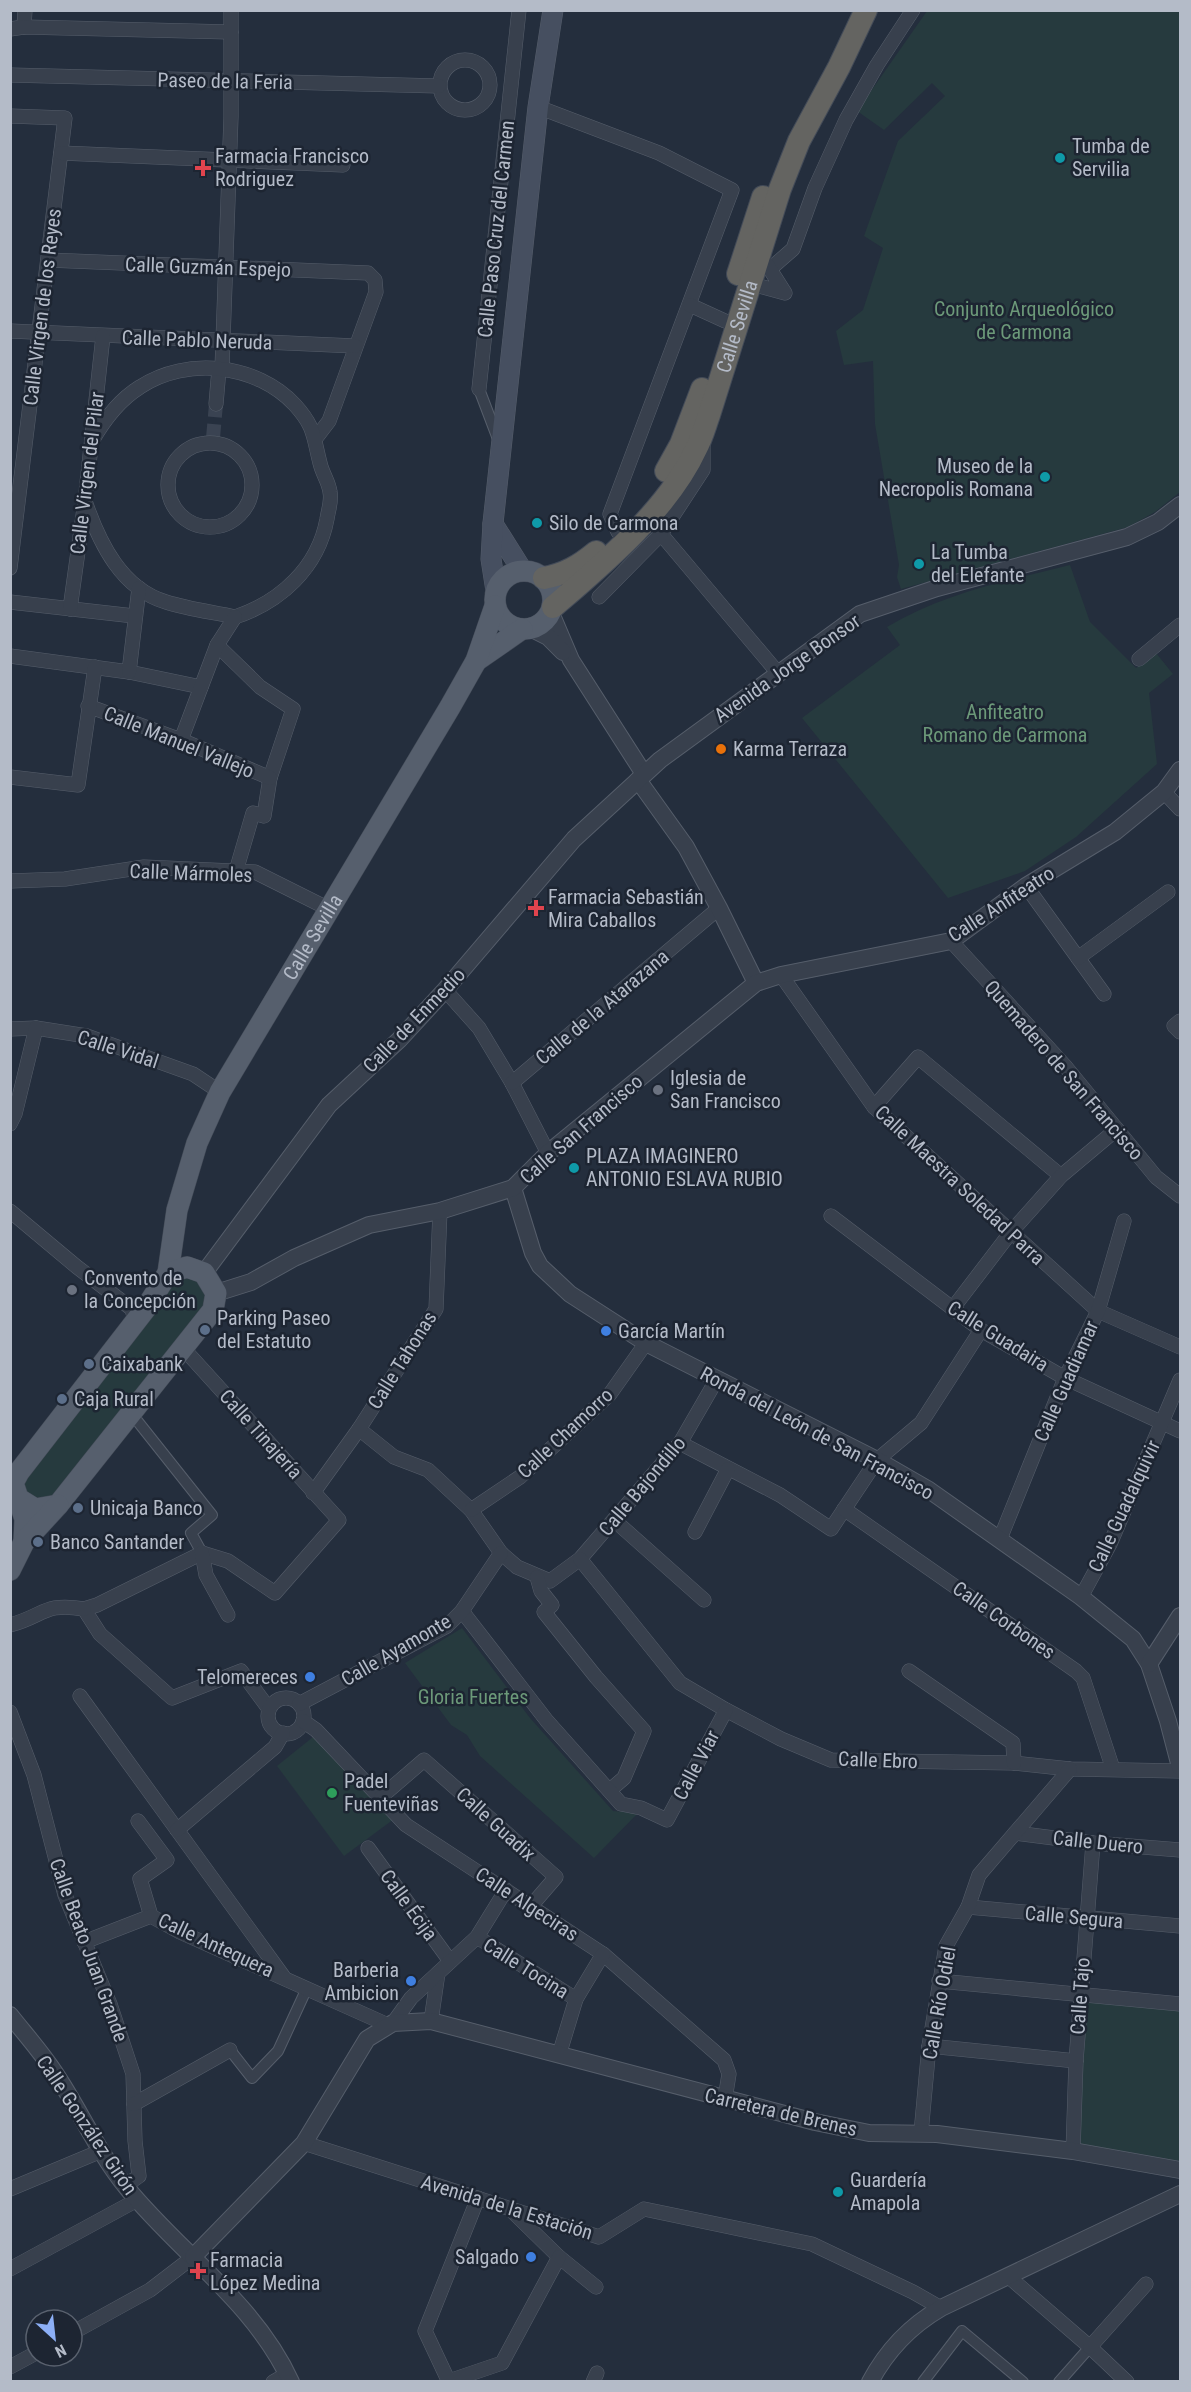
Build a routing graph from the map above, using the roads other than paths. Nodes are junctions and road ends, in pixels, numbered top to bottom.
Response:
1 (25, 10) edge
2 (231, 10) edge
3 (519, 10) edge
4 (553, 10) edge
5 (861, 10) edge
6 (866, 10) edge
7 (913, 10) edge
8 (17, 28) edge
9 (231, 32) junction
10 (10, 75) edge
11 (231, 81) junction
12 (439, 86) junction
13 (490, 90) junction
14 (510, 90) junction
15 (538, 107) junction
16 (10, 116) edge
17 (61, 153) junction
18 (230, 160) junction
19 (343, 165) dead end
20 (48, 260) junction
21 (765, 261) junction
22 (226, 267) junction
23 (749, 289) junction
24 (690, 305) junction
25 (724, 321) junction
26 (10, 330) edge
27 (39, 333) junction
28 (103, 336) junction
29 (223, 341) junction
30 (355, 346) junction
31 (221, 368) junction
32 (479, 389) joint
33 (216, 404) tunnel mouth
34 (696, 407) junction
35 (703, 432) junction
36 (316, 438) junction
37 (92, 441) junction
38 (213, 441) joint
39 (501, 445) junction
40 (85, 501) junction
41 (1180, 505) edge
42 (493, 522) junction
43 (618, 532) junction
44 (661, 534) junction
45 (10, 568) edge
46 (522, 570) junction
47 (544, 578) junction
48 (139, 588) junction
49 (599, 597) dead end
50 (496, 598) junction
51 (10, 602) edge
52 (70, 609) junction
53 (552, 610) junction
54 (134, 616) junction
55 (235, 617) junction
56 (1180, 625) edge
57 (526, 629) junction
58 (217, 645) junction
59 (10, 656) edge
60 (1139, 659) dead end
61 (571, 660) junction
62 (476, 661) junction
63 (95, 667) junction
64 (129, 672) junction
65 (778, 673) junction
66 (201, 687) junction
67 (88, 705) junction
68 (181, 740) junction
69 (1180, 770) edge
70 (10, 777) edge
71 (641, 777) junction
72 (270, 778) junction
73 (1164, 792) junction
74 (1180, 809) edge
75 (236, 871) junction
76 (10, 881) edge
77 (1026, 886) junction
78 (1168, 891) dead end
79 (719, 908) junction
80 (329, 909) junction
81 (951, 941) junction
82 (1078, 958) junction
83 (781, 975) junction
84 (756, 983) junction
85 (446, 990) junction
86 (1104, 994) dead end
87 (36, 1028) junction
88 (10, 1029) edge
89 (512, 1083) junction
90 (219, 1092) junction
91 (874, 1107) junction
92 (10, 1124) edge
93 (1117, 1129) junction
94 (548, 1153) junction
95 (1061, 1176) junction
96 (513, 1188) junction
97 (1180, 1196) edge
98 (440, 1211) junction
99 (10, 1212) edge
100 (831, 1216) dead end
101 (1124, 1221) dead end
102 (1011, 1232) junction
103 (186, 1271) junction
104 (216, 1293) junction
105 (952, 1308) junction
106 (1098, 1311) junction
107 (134, 1317) junction
108 (981, 1330) junction
109 (646, 1343) junction
110 (1180, 1347) edge
111 (183, 1348) junction
112 (1065, 1378) junction
113 (717, 1379) junction
114 (1180, 1380) edge
115 (131, 1413) junction
116 (1162, 1422) junction
117 (360, 1429) junction
118 (1180, 1431) edge
119 (680, 1443) junction
120 (877, 1460) junction
121 (728, 1469) junction
122 (313, 1493) junction
123 (15, 1495) edge
124 (58, 1505) junction
125 (844, 1509) junction
126 (471, 1510) junction
127 (614, 1520) junction
128 (695, 1532) dead end
129 (1000, 1539) junction
130 (24, 1542) junction
131 (202, 1553) junction
132 (501, 1553) junction
133 (580, 1559) junction
134 (10, 1570) edge
135 (537, 1577) junction
136 (1081, 1597) junction
137 (704, 1600) dead end
138 (84, 1609) junction
139 (462, 1611) junction
140 (228, 1615) dead end
141 (1180, 1616) edge
142 (10, 1624) edge
143 (1149, 1664) junction
144 (909, 1671) dead end
145 (80, 1696) dead end
146 (299, 1704) junction
147 (269, 1709) junction
148 (726, 1710) junction
149 (10, 1712) edge
150 (1174, 1719) edge
151 (303, 1721) junction
152 (283, 1733) junction
153 (1014, 1764) junction
154 (1070, 1769) junction
155 (1113, 1769) junction
156 (1180, 1769) edge
157 (610, 1790) junction
158 (381, 1797) junction
159 (138, 1821) dead end
160 (177, 1830) junction
161 (1015, 1833) junction
162 (1093, 1843) junction
163 (368, 1848) dead end
164 (1180, 1850) edge
165 (506, 1890) junction
166 (531, 1906) junction
167 (968, 1907) junction
168 (151, 1916) junction
169 (1086, 1918) junction
170 (1180, 1926) edge
171 (477, 1937) junction
172 (84, 1941) junction
173 (603, 1954) junction
174 (450, 1961) junction
175 (438, 1973) junction
176 (285, 1977) junction
177 (939, 1981) junction
178 (307, 1988) junction
179 (1080, 1996) junction
180 (576, 1999) junction
181 (1180, 2004) edge
182 (10, 2015) edge
183 (431, 2021) junction
184 (390, 2024) junction
185 (929, 2046) junction
186 (230, 2050) joint
187 (559, 2055) junction
188 (1076, 2061) junction
189 (725, 2099) junction
190 (134, 2104) junction
191 (921, 2133) junction
192 (304, 2143) junction
193 (101, 2151) junction
194 (1073, 2151) junction
195 (1180, 2170) edge
196 (125, 2186) junction
197 (10, 2189) edge
198 (1180, 2194) edge
199 (478, 2199) junction
200 (137, 2200) junction
201 (510, 2209) junction
202 (10, 2252) edge
203 (193, 2257) junction
204 (559, 2257) junction
205 (13, 2268) edge
206 (1009, 2277) junction
207 (1146, 2284) dead end
208 (596, 2287) dead end
209 (941, 2308) junction
210 (84, 2326) edge
211 (1090, 2347) junction
212 (24, 2359) edge
213 (10, 2367) edge
214 (284, 2379) edge
215 (449, 2381) edge
216 (870, 2382) edge
217 (922, 2382) edge
218 (1023, 2382) edge
219 (1059, 2382) edge
220 (1127, 2382) edge

1 - 8 street
2 - 9 street
3 - 14 street, Calle Paso Cruz del Carmen
4 - 15 main road
5 - 25 highway, Calle Sevilla
6 - 21 highway, Calle Sevilla
7 - 21 street
8 - 9 street
9 - 11 street
10 - 11 street, Paseo de la Feria
11 - 12 street, Paseo de la Feria
11 - 18 street
12 - 13 street
12 - 13 street
13 - 14 street
14 - 32 street, Calle Paso Cruz del Carmen
15 - 24 street
15 - 39 main road
16 - 17 street, Calle Virgen de los Reyes
17 - 18 street
17 - 20 street, Calle Virgen de los Reyes
18 - 19 street
18 - 22 street
20 - 22 street, Calle Guzmán Espejo
20 - 27 street, Calle Virgen de los Reyes
21 - 23 highway, Calle Sevilla
21 - 23 street
22 - 29 street
22 - 30 street, Calle Guzmán Espejo
23 - 35 highway, Calle Sevilla
24 - 25 street
24 - 43 street
25 - 34 highway, Calle Sevilla
26 - 27 street, Calle Pablo Neruda
27 - 28 street, Calle Pablo Neruda
27 - 45 street, Calle Virgen de los Reyes
28 - 29 street, Calle Pablo Neruda
28 - 37 street, Calle Virgen del Pilar
29 - 30 street, Calle Pablo Neruda
29 - 31 street
30 - 36 street
31 - 33 street
31 - 36 street
31 - 37 street
32 - 39 street, Calle Paso Cruz del Carmen
34 - 35 street
34 - 43 highway, Calle Sevilla
35 - 44 street
35 - 53 highway, Calle Sevilla
36 - 55 street
37 - 40 street, Calle Virgen del Pilar
38 - 38 street
39 - 42 main road
40 - 48 street
40 - 52 street, Calle Virgen del Pilar
41 - 65 street, Avenida Jorge Bonsor
42 - 46 main road
42 - 50 main road
43 - 47 highway, Calle Sevilla
44 - 49 street
44 - 65 street
46 - 47 main road
46 - 50 main road
47 - 53 main road
48 - 54 street
48 - 55 street
50 - 57 main road
50 - 62 main road
51 - 52 street
52 - 54 street
53 - 57 main road
53 - 61 street
54 - 64 street
55 - 58 street
56 - 60 street
57 - 61 street
57 - 62 main road
58 - 66 street
58 - 72 street
59 - 63 street
61 - 71 street
62 - 80 main road, Calle Sevilla
63 - 64 street
63 - 67 street
64 - 66 street
65 - 71 street, Avenida Jorge Bonsor
66 - 68 street
67 - 68 street, Calle Manuel Vallejo
67 - 70 street
68 - 72 street, Calle Manuel Vallejo
69 - 73 street, Calle Anfiteatro
71 - 79 street
71 - 85 street, Calle de Enmedio
72 - 75 street
73 - 74 street
73 - 77 street, Calle Anfiteatro
75 - 76 street, Calle Mármoles
75 - 80 street, Calle Mármoles
77 - 81 street, Calle Anfiteatro
77 - 82 street
78 - 82 street
79 - 84 street
79 - 89 street, Calle de la Atarazana
80 - 90 main road, Calle Sevilla
81 - 83 street, Calle Anfiteatro
81 - 93 street, Quemadero de San Francisco
82 - 86 street
83 - 84 street, Calle Anfiteatro
83 - 91 street, Calle Maestra Soledad Parra
84 - 94 street, Calle San Francisco
85 - 89 street
85 - 103 street, Calle de Enmedio
87 - 88 street, Calle Vidal
87 - 90 street, Calle Vidal
87 - 92 street
89 - 94 street
90 - 103 main road, Calle Sevilla
91 - 95 street
91 - 102 street, Calle Maestra Soledad Parra
93 - 95 street
93 - 97 street, Quemadero de San Francisco
94 - 96 street, Calle San Francisco
95 - 102 street
96 - 98 street, Calle San Francisco
96 - 109 street, Ronda del León de San Francisco
98 - 104 street, Calle San Francisco
98 - 117 street, Calle Tahonas
99 - 107 street
100 - 105 street, Calle Guadaira
101 - 106 street, Calle Guadiamar
102 - 105 street
102 - 106 street, Calle Maestra Soledad Parra
103 - 104 main road
103 - 107 main road
104 - 111 main road
105 - 108 street, Calle Guadaira
106 - 110 street, Calle Maestra Soledad Parra
106 - 112 street, Calle Guadiamar
107 - 123 main road
108 - 112 street, Calle Guadaira
108 - 120 street
109 - 113 street, Ronda del León de San Francisco
109 - 126 street, Calle Chamorro
111 - 115 main road
111 - 122 street, Calle Tinajería
112 - 116 street, Calle Guadaira
112 - 129 street, Calle Guadiamar
113 - 119 street, Calle Bajondillo
113 - 120 street, Ronda del León de San Francisco
114 - 116 street, Calle Guadalquivir
115 - 124 main road
115 - 131 street
116 - 118 street, Calle Guadaira
116 - 136 street, Calle Guadalquivir
117 - 122 street, Calle Tahonas
117 - 126 street
119 - 121 street
119 - 127 street, Calle Bajondillo
120 - 125 street
120 - 129 street, Ronda del León de San Francisco
121 - 125 street
121 - 128 street
122 - 131 street, Calle Tinajería
123 - 124 main road
123 - 130 main road
124 - 130 main road
125 - 155 street, Calle Corbones
126 - 132 street
127 - 133 street, Calle Bajondillo
127 - 137 street
129 - 136 street, Ronda del León de San Francisco
130 - 134 main road
131 - 138 street
131 - 140 street
132 - 135 street
132 - 139 street, Calle Ayamonte
133 - 135 street, Calle Bajondillo
133 - 148 street, Calle Ebro
135 - 157 street
136 - 143 street, Ronda del León de San Francisco
138 - 142 street
138 - 147 street
139 - 146 street, Calle Ayamonte
139 - 157 street
141 - 143 street
143 - 150 street, Ronda del León de San Francisco
144 - 153 street
145 - 160 street
146 - 147 street
146 - 151 street
147 - 152 street
148 - 153 street, Calle Ebro
148 - 157 street, Calle Viar
149 - 172 street, Calle Beato Juan Grande
150 - 156 street, Ronda del León de San Francisco
151 - 152 street
151 - 158 street, Calle Algeciras
152 - 160 street
153 - 154 street, Calle Ebro
154 - 155 street, Calle Ebro
154 - 161 street, Calle Río Odiel
155 - 156 street, Calle Ebro
158 - 165 street, Calle Algeciras
158 - 166 street, Calle Guadix
159 - 168 street, Calle Antequera
160 - 176 street
161 - 162 street, Calle Duero
161 - 167 street, Calle Río Odiel
162 - 164 street, Calle Duero
162 - 169 street, Calle Tajo
163 - 174 street, Calle Écija
165 - 166 street, Calle Algeciras
165 - 171 street
166 - 173 street, Calle Algeciras
167 - 169 street, Calle Segura
167 - 177 street, Calle Río Odiel
168 - 172 street
168 - 176 street, Calle Antequera
169 - 170 street, Calle Segura
169 - 179 street, Calle Tajo
171 - 174 street
171 - 180 street, Calle Tocina
172 - 190 street, Calle Beato Juan Grande
173 - 180 street
173 - 189 street, Calle Algeciras
174 - 175 street
175 - 183 street
175 - 184 street
176 - 178 street, Calle Antequera
177 - 179 street
177 - 185 street, Calle Río Odiel
178 - 184 street, Calle Antequera
178 - 186 street
179 - 181 street
179 - 188 street, Calle Tajo
180 - 187 street
182 - 193 street, Calle González Girón
183 - 184 street, Carretera de Brenes
183 - 187 street, Carretera de Brenes
184 - 192 street
185 - 188 street
185 - 191 street, Calle Río Odiel
186 - 190 street
187 - 189 street, Carretera de Brenes
188 - 194 street, Calle Tajo
189 - 191 street, Carretera de Brenes
190 - 196 street, Calle Beato Juan Grande
191 - 194 street, Carretera de Brenes
192 - 199 street, Avenida de la Estación
192 - 203 street
193 - 196 street, Calle González Girón
193 - 197 street
194 - 195 street, Carretera de Brenes
196 - 200 street, Calle González Girón
198 - 206 street
199 - 201 street, Avenida de la Estación
199 - 215 street
200 - 203 street, Calle González Girón
200 - 205 street
201 - 204 street
201 - 209 street, Avenida de la Estación
202 - 205 street
203 - 210 street
203 - 214 street, Calle González Girón
204 - 208 street
204 - 215 street
206 - 209 street
206 - 211 street
207 - 211 street
209 - 216 street
211 - 219 street
211 - 220 street
212 - 213 street
217 - 218 street

